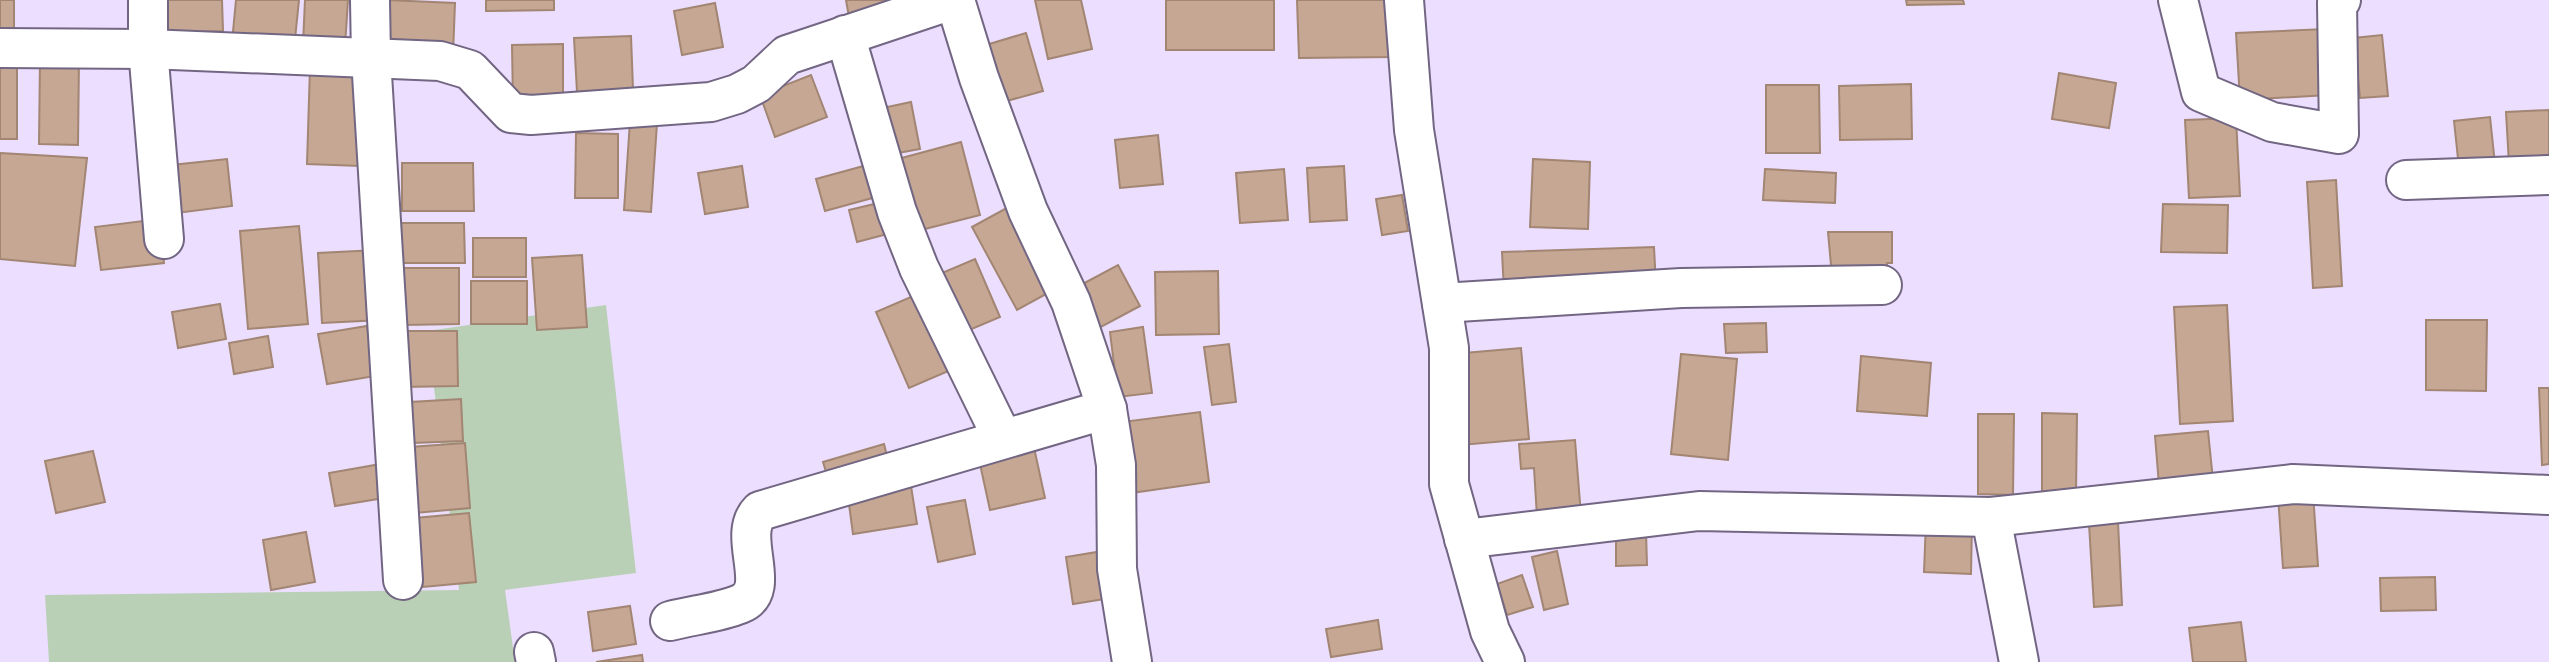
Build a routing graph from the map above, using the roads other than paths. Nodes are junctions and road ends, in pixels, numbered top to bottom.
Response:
1 (148, 0) edge
2 (370, 0) edge
3 (953, 0) edge
4 (1404, 0) edge
5 (2178, 0) edge
6 (2341, 0) edge
7 (845, 35) junction
8 (0, 48) edge
9 (148, 49) junction
10 (371, 58) junction
11 (2549, 175) edge
12 (2406, 180) dead end
13 (164, 239) dead end
14 (1882, 285) dead end
15 (1442, 303) junction
16 (1107, 409) junction
17 (1003, 439) junction
18 (2549, 495) edge
19 (1991, 517) junction
20 (1464, 539) junction
21 (402, 580) dead end
22 (670, 621) dead end
23 (1132, 662) edge
24 (1505, 662) edge
25 (2020, 662) edge

1 - 9 street
2 - 10 street
3 - 7 street
3 - 16 street
4 - 15 street
5 - 6 street
7 - 10 street
7 - 17 street
8 - 9 street
9 - 10 street
9 - 13 street
10 - 21 street
11 - 12 street
14 - 15 street
15 - 20 street
16 - 17 street
16 - 23 street
17 - 22 street
18 - 19 street
19 - 20 street
19 - 25 street
20 - 24 street

